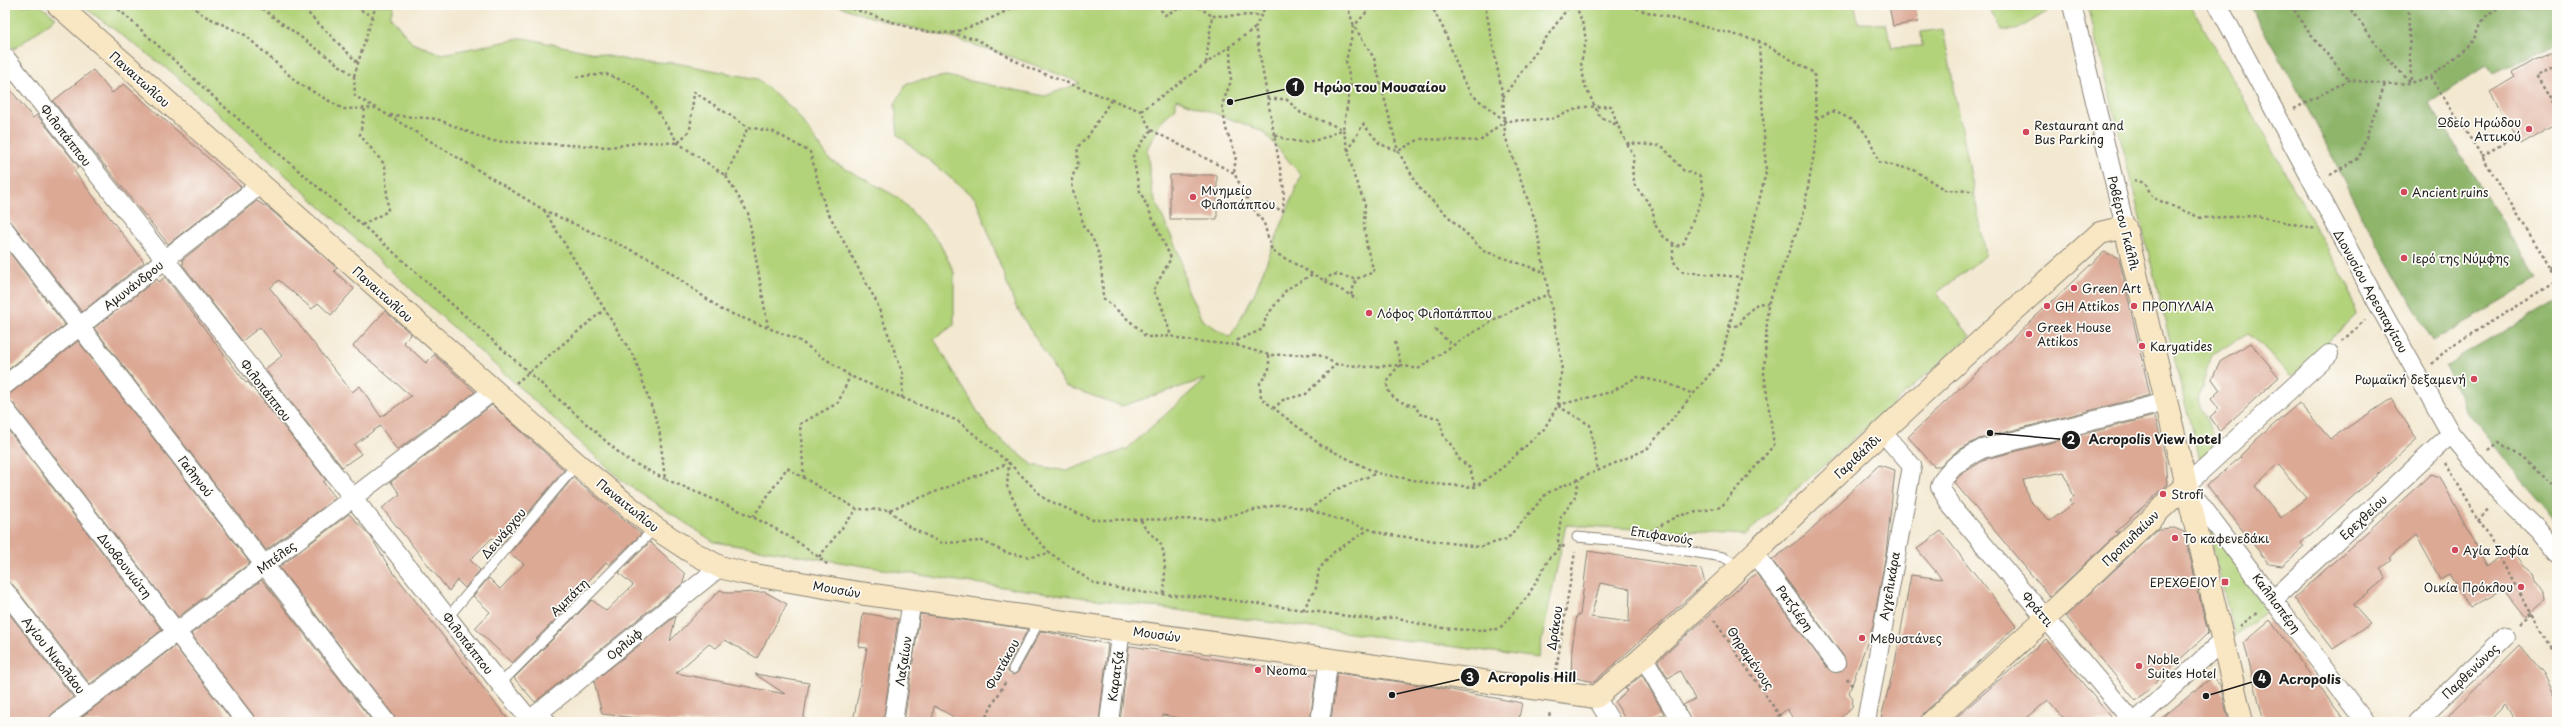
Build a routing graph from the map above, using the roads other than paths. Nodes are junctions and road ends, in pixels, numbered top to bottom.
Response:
1 (58, 5) edge
2 (2072, 5) edge
3 (2218, 5) edge
4 (5, 57) edge
5 (260, 185) junction
6 (2125, 227) junction
7 (5, 230) edge
8 (165, 260) junction
9 (80, 326) junction
10 (2329, 354) dead end
11 (5, 385) edge
12 (497, 395) junction
13 (2166, 402) junction
14 (5, 409) edge
15 (1882, 432) junction
16 (2451, 434) junction
17 (577, 464) junction
18 (2186, 485) junction
19 (352, 499) junction
20 (655, 528) junction
21 (1577, 537) road end
22 (2557, 554) edge
23 (1747, 559) junction
24 (265, 565) junction
25 (720, 567) junction
26 (5, 591) edge
27 (2274, 599) junction
28 (912, 600) junction
29 (448, 617) junction
30 (1042, 617) junction
31 (2046, 618) junction
32 (1121, 629) junction
33 (177, 632) junction
34 (2510, 633) road end
35 (2223, 640) junction
36 (1329, 658) junction
37 (1644, 658) junction
38 (1836, 663) dead end
39 (1013, 669) road end
40 (500, 684) junction
41 (1596, 697) junction
42 (88, 699) junction
43 (1867, 714) edge
44 (1678, 716) edge
45 (535, 721) edge
46 (58, 722) edge
47 (246, 722) edge
48 (386, 722) edge
49 (893, 722) edge
50 (1108, 722) edge
51 (1320, 722) edge
52 (1611, 722) edge
53 (1932, 722) edge
54 (2134, 722) edge
55 (2242, 722) edge
56 (2365, 722) edge
57 (2417, 722) edge

1 - 5 street, Παναιτωλίου
2 - 6 street, Ροβέρτου Γκάλλι
3 - 16 street, Διονυσίου Αρεοπαγίτου
4 - 8 street, Φιλοπάππου
5 - 8 street, Αμυνάνδρου
5 - 12 street, Παναιτωλίου
6 - 13 street, Ροβέρτου Γκάλλι
6 - 15 street, Γαριβάλδι
7 - 9 street, Γαληνού
8 - 9 street, Αμυνάνδρου
8 - 19 street, Φιλοπάππου
9 - 11 street, Αμυνάνδρου
9 - 24 street, Γαληνού
10 - 18 street, Προπυλαίων
12 - 17 street, Παναιτωλίου
12 - 19 street, Μπέλες
13 - 18 street, Ροβέρτου Γκάλλι
13 - 31 street, Φράττι
14 - 33 street, Δυοβουνιώτη
15 - 23 street, Γαριβάλδι
15 - 43 street, Αγγελικάρα
16 - 22 street, Διονυσίου Αρεοπαγίτου
16 - 27 street, Ερεχθείου
17 - 20 street, Παναιτωλίου
17 - 29 lane, Δεινάρχου
18 - 27 street, Καλλισπέρη
18 - 31 street, Προπυλαίων
18 - 35 street, Ροβέρτου Γκάλλι
19 - 24 street, Μπέλες
19 - 29 street, Φιλοπάππου
20 - 25 street, Παναιτωλίου
20 - 40 lane, Αμπάτη
21 - 23 lane, Επιφανούς
23 - 37 street, Γαριβάλδι
23 - 38 street, Ρατζιέρη
24 - 33 street, Μπέλες
24 - 48 street, Γαληνού
25 - 28 street, Μουσών
25 - 45 street, Ορλώφ
26 - 42 street, Αγίου Νικολάου
27 - 56 street, Καλλισπέρη
28 - 30 street, Μουσών
28 - 49 street, Λαζαίων
29 - 40 street, Φιλοπάππου
30 - 32 street, Μουσών
30 - 39 lane, Φωτάκου
31 - 53 street, Προπυλαίων
31 - 54 street, Φράττι
32 - 36 street, Μουσών
32 - 50 street, Καρατζά
33 - 42 street, Μπέλες
33 - 47 street, Δυοβουνιώτη
34 - 57 street, Παρθενώνος
35 - 54 street
35 - 55 street, Ροβέρτου Γκάλλι
36 - 41 street, Μουσών
36 - 51 street
37 - 41 street, Γαριβάλδι
37 - 44 street
40 - 45 street, Φιλοπάππου
41 - 52 street
42 - 46 street, Μπέλες

